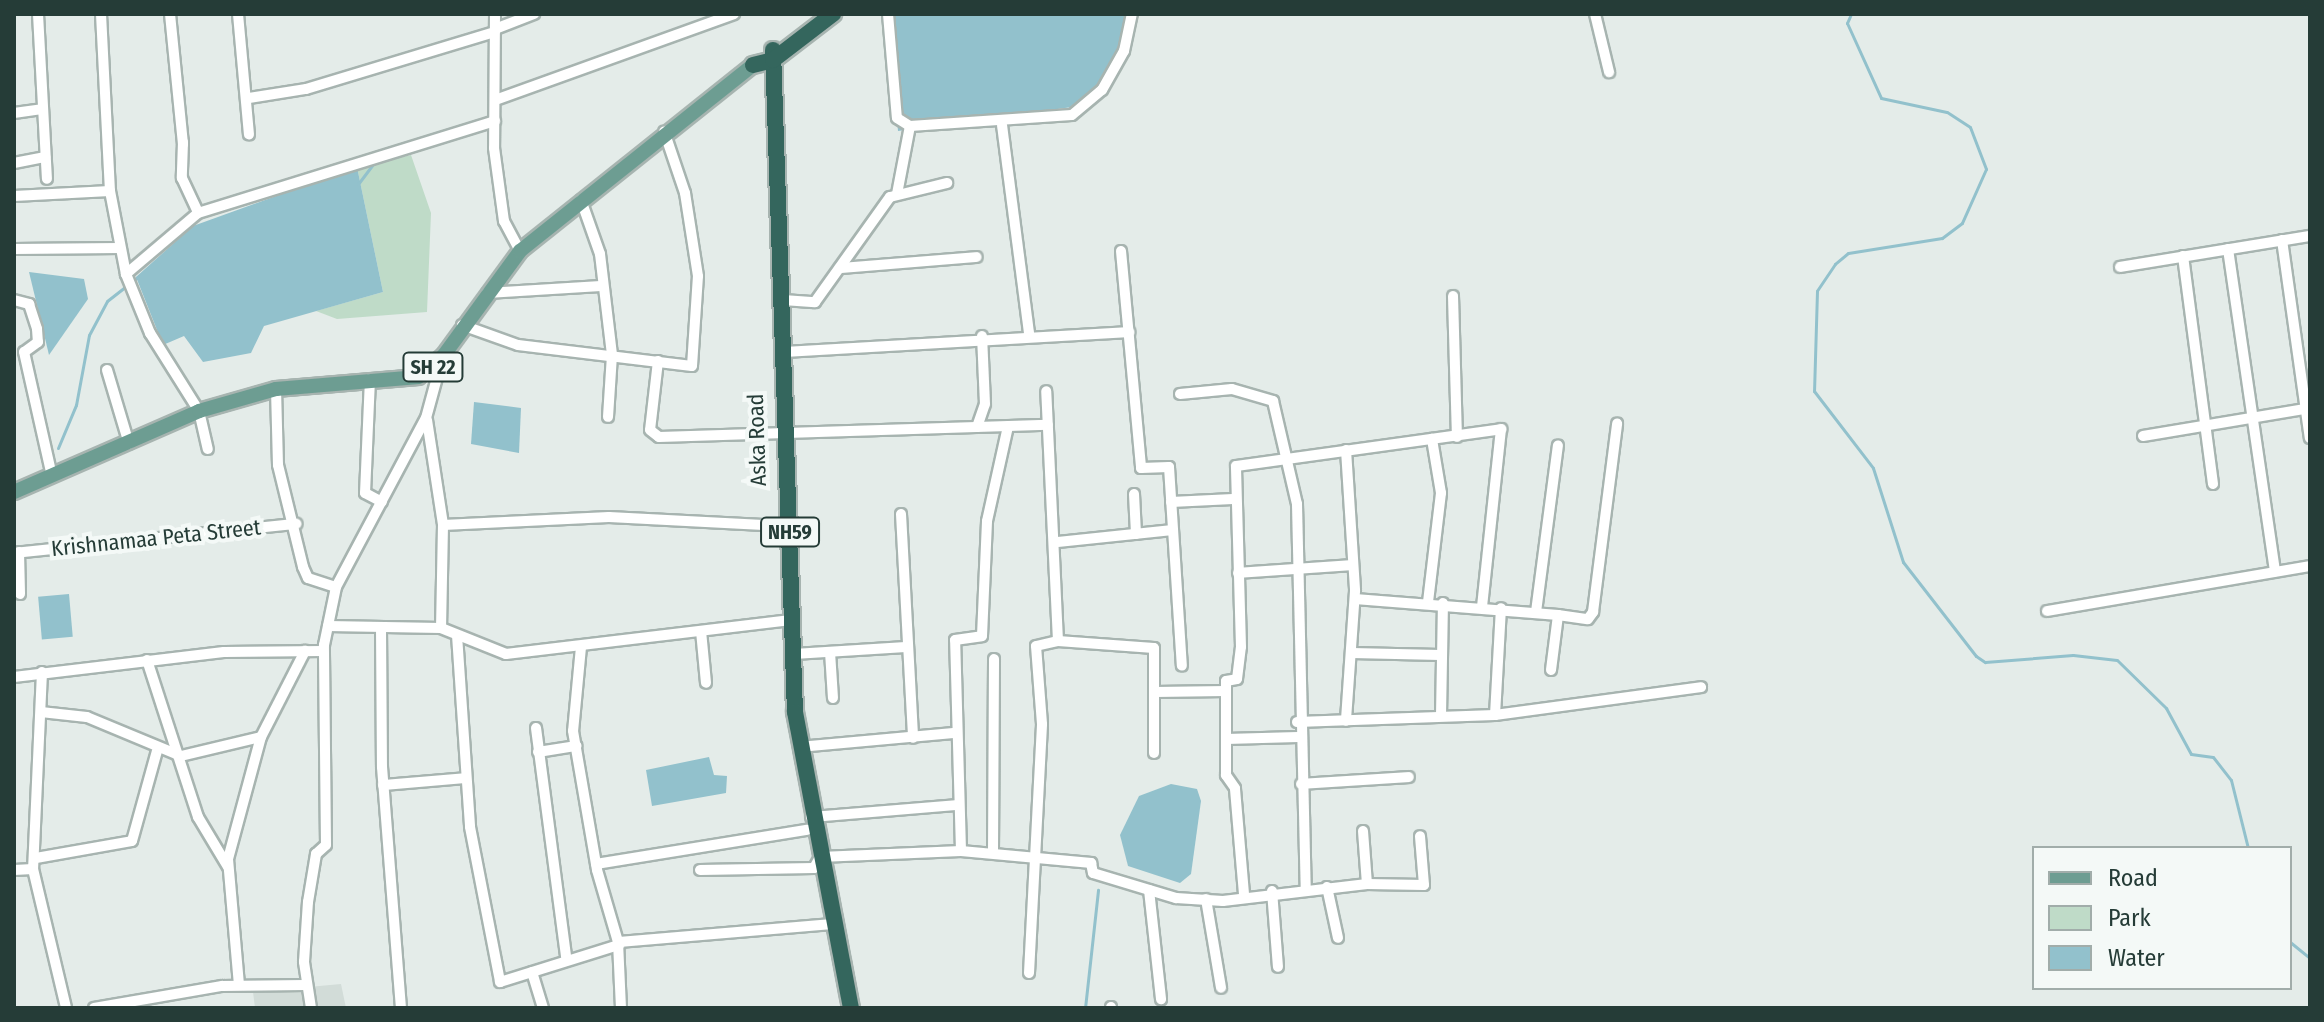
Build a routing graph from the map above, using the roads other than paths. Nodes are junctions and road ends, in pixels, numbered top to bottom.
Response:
1 (38, 14) edge
2 (101, 14) edge
3 (170, 14) edge
4 (238, 14) edge
5 (495, 14) edge
6 (534, 14) edge
7 (734, 14) edge
8 (817, 14) edge
9 (833, 14) edge
10 (888, 14) edge
11 (1132, 14) edge
12 (1595, 14) edge
13 (495, 31) junction
14 (766, 59) junction
15 (1609, 72) dead end
16 (249, 98) junction
17 (498, 99) junction
18 (42, 109) junction
19 (14, 113) edge
20 (495, 121) junction
21 (1002, 125) junction
22 (910, 126) junction
23 (664, 131) junction
24 (249, 135) dead end
25 (45, 157) junction
26 (14, 163) edge
27 (47, 179) dead end
28 (947, 183) dead end
29 (110, 191) junction
30 (897, 194) junction
31 (14, 196) edge
32 (581, 200) junction
33 (198, 213) junction
34 (2310, 236) edge
35 (2282, 240) junction
36 (120, 248) junction
37 (14, 249) edge
38 (2228, 249) junction
39 (520, 251) junction
40 (1121, 251) dead end
41 (2183, 256) junction
42 (977, 257) dead end
43 (2120, 267) dead end
44 (840, 268) junction
45 (126, 274) junction
46 (601, 286) junction
47 (487, 293) junction
48 (1453, 296) dead end
49 (14, 300) edge
50 (783, 300) junction
51 (462, 325) junction
52 (1129, 332) junction
53 (1029, 334) junction
54 (982, 336) junction
55 (785, 352) junction
56 (19, 353) edge
57 (444, 355) junction
58 (612, 355) junction
59 (658, 361) junction
60 (107, 370) dead end
61 (370, 379) junction
62 (276, 389) junction
63 (1046, 391) dead end
64 (1180, 394) dead end
65 (2308, 408) edge
66 (199, 411) junction
67 (608, 417) dead end
68 (2253, 417) junction
69 (426, 418) junction
70 (1617, 424) dead end
71 (1048, 425) junction
72 (2207, 425) junction
73 (1008, 426) junction
74 (977, 427) junction
75 (783, 433) junction
76 (2143, 436) dead end
77 (1457, 437) junction
78 (2310, 438) edge
79 (1432, 439) junction
80 (129, 444) junction
81 (1558, 445) dead end
82 (208, 449) dead end
83 (1346, 450) junction
84 (1286, 458) junction
85 (52, 476) junction
86 (2213, 484) dead end
87 (14, 492) edge
88 (1134, 494) dead end
89 (1233, 499) junction
90 (382, 502) junction
91 (1171, 502) junction
92 (901, 514) dead end
93 (297, 524) junction
94 (443, 525) junction
95 (783, 526) junction
96 (1172, 530) junction
97 (1136, 534) junction
98 (1058, 542) junction
99 (16, 552) edge
100 (1352, 565) junction
101 (2310, 566) edge
102 (1294, 569) junction
103 (2275, 572) junction
104 (1238, 573) junction
105 (336, 587) junction
106 (20, 594) dead end
107 (1355, 599) junction
108 (1428, 602) junction
109 (1443, 603) junction
110 (1482, 607) junction
111 (1501, 608) junction
112 (2047, 611) dead end
113 (1536, 612) junction
114 (1558, 615) junction
115 (789, 621) junction
116 (328, 626) junction
117 (381, 628) junction
118 (441, 628) junction
119 (701, 631) junction
120 (457, 635) junction
121 (1058, 641) junction
122 (581, 647) junction
123 (906, 647) junction
124 (305, 651) junction
125 (323, 651) junction
126 (830, 652) junction
127 (1352, 653) junction
128 (794, 654) junction
129 (1440, 655) junction
130 (994, 659) dead end
131 (147, 660) junction
132 (1182, 666) dead end
133 (1551, 670) dead end
134 (42, 672) junction
135 (14, 677) edge
136 (706, 683) dead end
137 (1701, 687) dead end
138 (1226, 691) junction
139 (1155, 692) junction
140 (833, 698) dead end
141 (41, 712) junction
142 (1495, 715) junction
143 (1441, 716) junction
144 (1346, 721) junction
145 (1297, 722) junction
146 (536, 728) dead end
147 (953, 733) junction
148 (261, 737) junction
149 (1298, 737) junction
150 (913, 738) junction
151 (1226, 739) junction
152 (577, 746) junction
153 (799, 747) junction
154 (157, 751) junction
155 (538, 752) junction
156 (1154, 753) dead end
157 (177, 755) junction
158 (1409, 777) dead end
159 (466, 778) junction
160 (1301, 784) junction
161 (383, 785) junction
162 (957, 805) junction
163 (809, 824) junction
164 (1363, 831) dead end
165 (1420, 836) dead end
166 (961, 851) junction
167 (993, 853) junction
168 (1036, 856) junction
169 (817, 862) junction
170 (34, 864) junction
171 (596, 864) junction
172 (228, 867) junction
173 (14, 870) edge
174 (700, 870) dead end
175 (1367, 884) junction
176 (1327, 887) junction
177 (1306, 888) junction
178 (1149, 890) junction
179 (1272, 891) junction
180 (1244, 894) junction
181 (1206, 899) junction
182 (830, 924) junction
183 (1338, 938) dead end
184 (618, 943) junction
185 (566, 957) junction
186 (1278, 967) dead end
187 (532, 972) junction
188 (1029, 973) dead end
189 (239, 985) junction
190 (305, 985) junction
191 (1221, 988) dead end
192 (1161, 999) dead end
193 (66, 1008) edge
194 (94, 1008) edge
195 (311, 1008) edge
196 (401, 1008) edge
197 (543, 1008) edge
198 (621, 1008) edge
199 (843, 1008) edge
200 (851, 1008) edge

1 - 18 street
2 - 29 street
3 - 33 street
4 - 16 street
5 - 13 street
6 - 13 street
7 - 17 street
8 - 14 highway
9 - 14 highway
10 - 22 street
11 - 21 street
12 - 15 street
13 - 16 street
13 - 17 street
14 - 23 main road, SH 22
14 - 50 highway, NH59
14 - 75 highway, Aska Road / NH59
16 - 24 street
17 - 20 street
18 - 19 street
18 - 25 street
20 - 33 street
20 - 39 street
21 - 22 street
21 - 53 street
22 - 30 street
23 - 32 main road, SH 22
23 - 59 street
25 - 26 street
25 - 27 street
28 - 30 street
29 - 31 street
29 - 36 street
30 - 44 street
32 - 39 main road, SH 22
32 - 46 street
33 - 45 street
34 - 35 street
35 - 38 street
35 - 65 street
36 - 37 street
36 - 45 street
38 - 41 street
38 - 68 street
39 - 47 main road, SH 22
40 - 52 street
41 - 43 street
41 - 72 street
42 - 44 street
44 - 50 street
45 - 66 street
46 - 47 street
46 - 58 street
47 - 51 main road, SH 22
48 - 77 street
49 - 56 street
50 - 55 highway, NH59
51 - 57 main road, SH 22
51 - 58 street
52 - 53 street
52 - 91 street
53 - 54 street
54 - 55 street
54 - 74 street
55 - 75 highway, NH59
56 - 85 street
57 - 61 main road, SH 22
57 - 69 street
58 - 59 street
58 - 67 street
59 - 75 street
60 - 80 street
61 - 62 main road, SH 22
61 - 90 street
62 - 66 main road, SH 22
62 - 93 street
63 - 71 street
64 - 84 street
65 - 68 street
65 - 78 street
66 - 80 main road, SH 22
66 - 82 street
68 - 72 street
68 - 103 street
69 - 90 street
69 - 94 street
70 - 114 street
71 - 73 street
71 - 98 street
72 - 76 street
72 - 86 street
73 - 74 street
73 - 147 street
74 - 75 street
75 - 95 highway, Aska Road / NH59
75 - 115 highway, NH59
77 - 79 street
77 - 110 street
79 - 83 street
79 - 108 street
80 - 85 main road, SH 22
81 - 113 street
83 - 84 street
83 - 100 street
84 - 89 street
84 - 102 street
85 - 87 main road, SH 22
88 - 97 street
89 - 91 street
89 - 104 street
90 - 105 street
91 - 96 street
92 - 123 street
93 - 99 street, Krishnamaa Peta Street
93 - 105 street
94 - 95 street
94 - 118 street
95 - 115 highway, Aska Road / NH59
96 - 97 street
96 - 132 street
97 - 98 street
98 - 121 street
99 - 106 street
100 - 102 street
100 - 107 street
101 - 103 street
102 - 104 street
102 - 145 street
103 - 112 street
104 - 138 street
105 - 116 street
107 - 108 street
107 - 127 street
108 - 109 street
109 - 110 street
109 - 129 street
110 - 111 street
111 - 113 street
111 - 142 street
113 - 114 street
114 - 133 street
115 - 119 street
115 - 128 highway, NH59
115 - 163 highway, Aska Road / NH59
116 - 117 street
116 - 125 street
117 - 118 street
117 - 161 street
118 - 120 street
119 - 122 street
119 - 136 street
120 - 122 street
120 - 159 street
121 - 139 street
121 - 168 street
122 - 152 street
123 - 126 street
123 - 150 street
124 - 125 street
124 - 131 street
124 - 148 street
125 - 190 street
126 - 128 street
126 - 140 street
127 - 129 street
127 - 144 street
128 - 153 highway, NH59
129 - 143 street
130 - 167 street
131 - 134 street
131 - 157 street
134 - 135 street
134 - 141 street
137 - 142 street
138 - 139 street
138 - 151 street
139 - 156 street
141 - 154 street
141 - 170 street
142 - 143 street
143 - 144 street
144 - 145 street
145 - 149 street
146 - 155 street
147 - 150 street
147 - 162 street
148 - 157 street
148 - 172 street
149 - 151 street
149 - 160 street
150 - 153 street
151 - 180 street
152 - 155 street
152 - 171 street
153 - 163 highway, NH59
154 - 157 street
154 - 170 street
155 - 185 street
157 - 172 street
158 - 160 street
159 - 161 street
159 - 187 street
160 - 177 street
161 - 196 street
162 - 163 street
162 - 166 street
163 - 169 highway, Aska Road / NH59
163 - 171 street
164 - 175 street
165 - 175 street
166 - 167 street
166 - 169 street
167 - 168 street
168 - 178 street
168 - 188 street
169 - 174 street
169 - 182 highway, Aska Road / NH59
170 - 173 street
170 - 193 street
171 - 184 street
172 - 189 street
175 - 176 street
176 - 177 street
176 - 183 street
177 - 179 street
178 - 181 street
178 - 192 street
179 - 180 street
179 - 186 street
180 - 181 street
181 - 191 street
182 - 184 street
182 - 199 highway, Aska Road / NH59
182 - 200 highway, NH59
184 - 185 street
184 - 198 street
185 - 187 street
187 - 197 street
189 - 190 street
189 - 194 street
190 - 195 street

